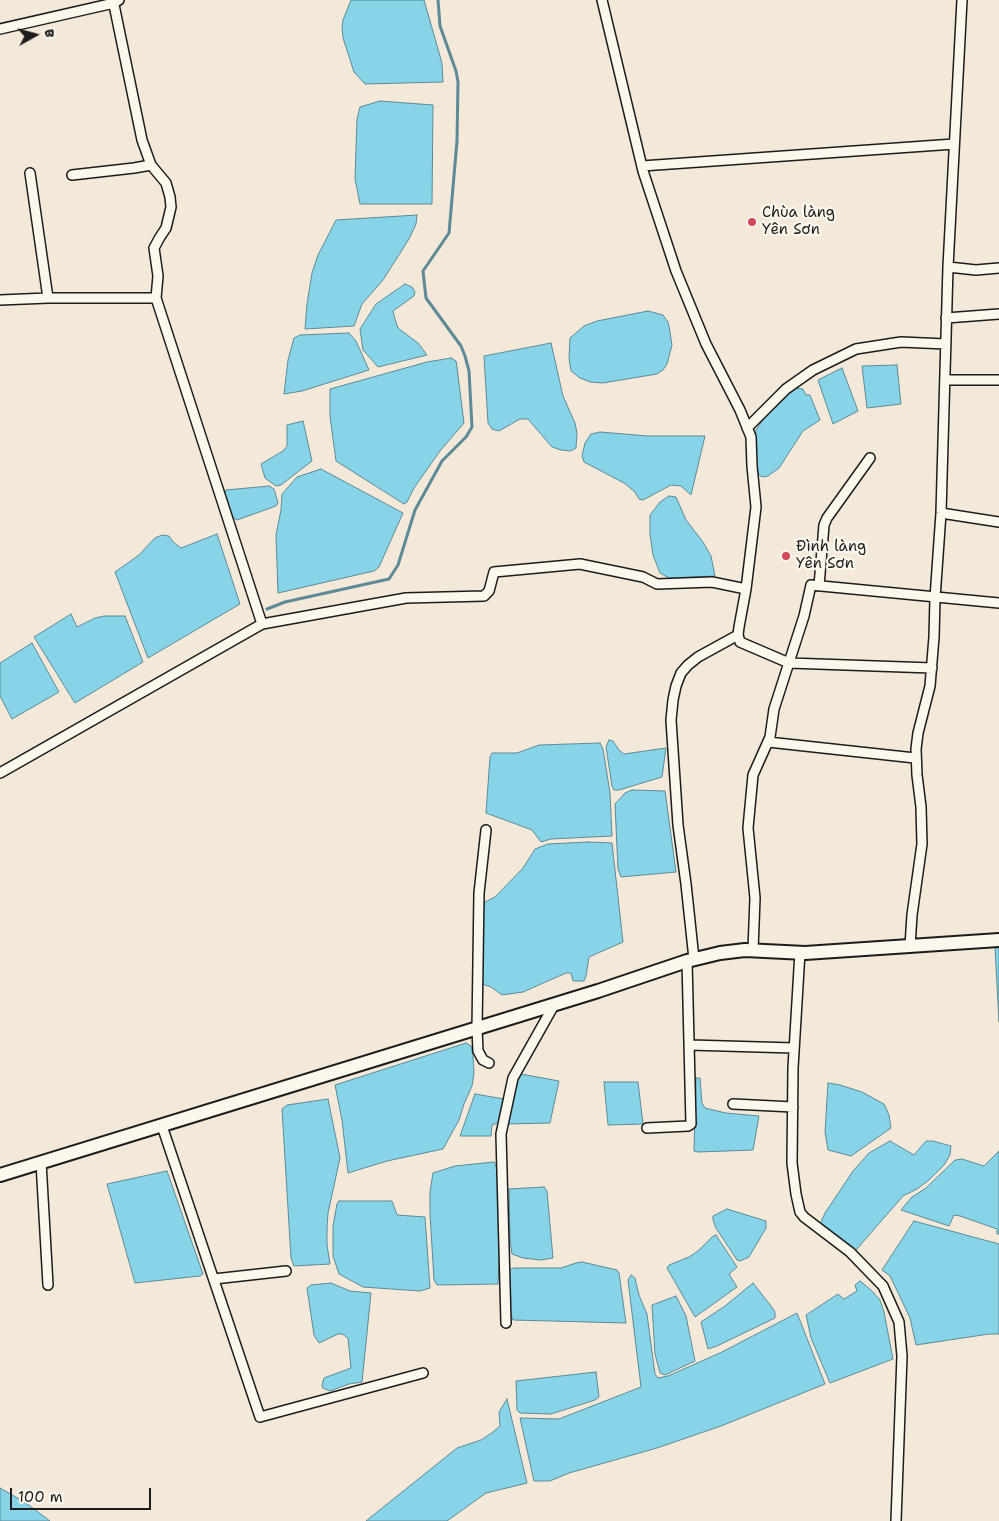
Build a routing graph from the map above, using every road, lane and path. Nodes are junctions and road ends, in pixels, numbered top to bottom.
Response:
1 (602, 0) edge
2 (962, 0) edge
3 (115, 1) edge
4 (0, 29) edge
5 (954, 144) junction
6 (151, 165) junction
7 (642, 166) junction
8 (30, 173) dead end
9 (72, 175) dead end
10 (948, 267) junction
11 (999, 268) edge
12 (48, 298) junction
13 (156, 298) junction
14 (0, 300) edge
15 (999, 314) edge
16 (946, 318) junction
17 (946, 344) junction
18 (945, 380) junction
19 (999, 380) edge
20 (747, 428) junction
21 (870, 458) dead end
22 (941, 513) junction
23 (999, 522) edge
24 (814, 585) junction
25 (746, 590) junction
26 (935, 598) junction
27 (999, 603) edge
28 (262, 624) junction
29 (738, 635) junction
30 (789, 663) junction
31 (932, 668) junction
32 (768, 742) junction
33 (915, 758) junction
34 (0, 773) edge
35 (486, 830) dead end
36 (999, 940) edge
37 (910, 946) junction
38 (753, 950) junction
39 (800, 952) junction
40 (691, 960) junction
41 (554, 1005) junction
42 (477, 1029) junction
43 (690, 1045) junction
44 (794, 1048) junction
45 (489, 1063) dead end
46 (733, 1104) dead end
47 (793, 1107) junction
48 (162, 1126) junction
49 (647, 1128) dead end
50 (41, 1162) junction
51 (0, 1175) edge
52 (286, 1271) dead end
53 (214, 1280) junction
54 (48, 1285) dead end
55 (506, 1323) dead end
56 (423, 1372) dead end
57 (896, 1521) edge

1 - 7 street
2 - 5 street
3 - 4 street
3 - 6 street
5 - 7 street
5 - 10 street
6 - 9 street
6 - 13 street
7 - 20 street
8 - 12 street
10 - 11 street
10 - 16 street
12 - 13 street
12 - 14 street
13 - 28 street
15 - 16 street
16 - 17 street
17 - 18 street
17 - 20 street
18 - 19 street
18 - 22 street
20 - 25 street
21 - 24 street
22 - 23 street
22 - 26 street
24 - 26 street
24 - 30 street
25 - 28 street
25 - 29 street
26 - 27 street
26 - 31 street
28 - 34 street
29 - 30 street
29 - 40 street
30 - 31 street
30 - 32 street
31 - 33 street
32 - 33 street
32 - 38 street
33 - 37 street
35 - 42 street
36 - 37 street
37 - 39 street
38 - 39 street
38 - 40 street
39 - 44 street
40 - 41 street
40 - 43 street
41 - 42 street
41 - 55 street
42 - 45 street
42 - 48 street
43 - 44 street
43 - 49 street
44 - 47 street
46 - 47 street
47 - 57 street
48 - 50 street
48 - 53 street
50 - 51 street
50 - 54 street
52 - 53 street
53 - 56 street

